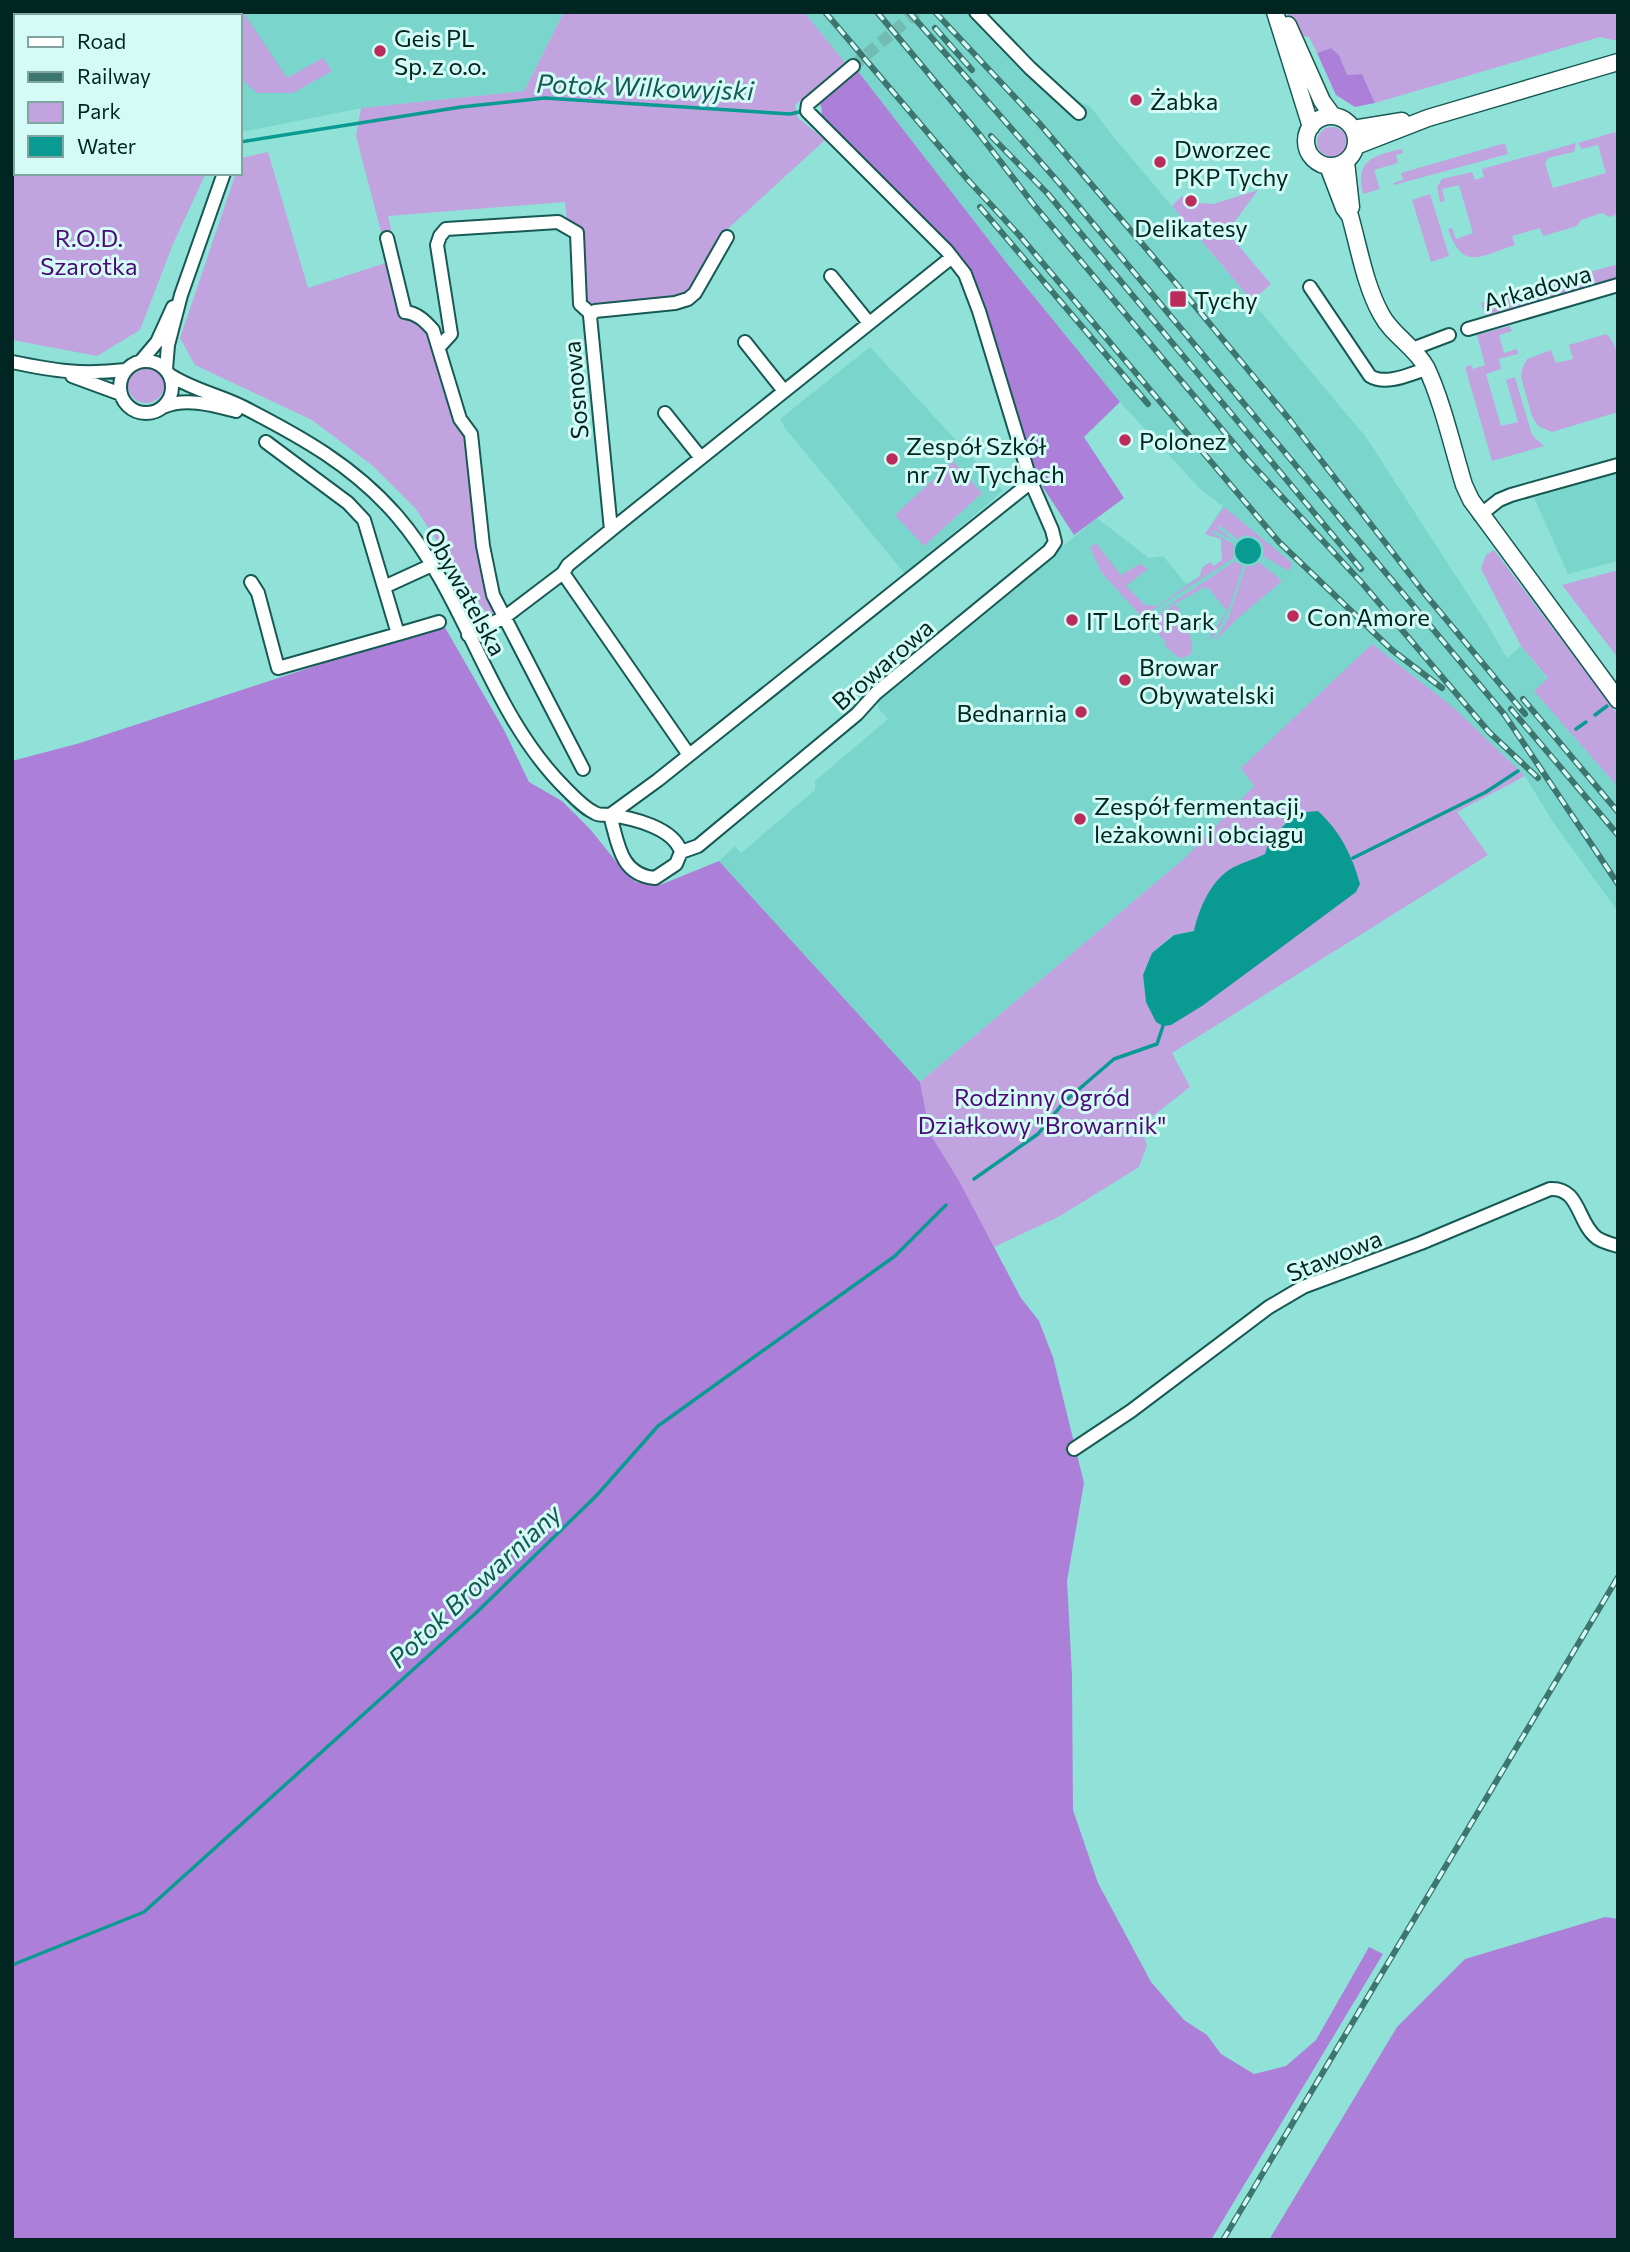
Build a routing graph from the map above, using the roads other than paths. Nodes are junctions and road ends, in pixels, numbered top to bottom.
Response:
1 (976, 12) edge
2 (1275, 12) edge
3 (1283, 12) edge
4 (1618, 62) edge
5 (853, 66) tunnel mouth
6 (1079, 113) dead end
7 (1333, 116) junction
8 (1428, 118) junction
9 (1311, 127) junction
10 (1353, 129) junction
11 (1356, 146) junction
12 (1346, 162) junction
13 (1322, 163) junction
14 (223, 175) edge
15 (1350, 216) junction
16 (727, 237) dead end
17 (387, 238) dead end
18 (952, 257) junction
19 (831, 276) dead end
20 (1618, 285) edge
21 (1310, 287) dead end
22 (181, 295) junction
23 (591, 314) junction
24 (869, 323) junction
25 (1468, 329) dead end
26 (1450, 335) dead end
27 (745, 342) dead end
28 (440, 346) junction
29 (1412, 349) junction
30 (141, 361) junction
31 (12, 362) edge
32 (1426, 369) junction
33 (126, 370) junction
34 (59, 371) junction
35 (168, 372) junction
36 (784, 391) junction
37 (121, 394) junction
38 (163, 407) junction
39 (665, 413) dead end
40 (254, 414) junction
41 (266, 442) dead end
42 (701, 458) junction
43 (1618, 465) edge
44 (1031, 482) junction
45 (1480, 515) junction
46 (611, 530) junction
47 (432, 565) junction
48 (563, 573) junction
49 (251, 582) dead end
50 (384, 587) junction
51 (505, 617) junction
52 (439, 622) dead end
53 (398, 634) junction
54 (468, 635) junction
55 (1618, 700) edge
56 (689, 755) junction
57 (583, 769) dead end
58 (610, 815) junction
59 (681, 852) junction
60 (1618, 1246) edge
61 (1074, 1449) dead end

1 - 6 street
2 - 9 street
3 - 7 street
4 - 8 street
5 - 18 street, Browarowa
7 - 9 street
7 - 10 street
8 - 10 street
8 - 11 street
9 - 13 street
10 - 11 street
11 - 12 street
12 - 13 street
12 - 15 street
13 - 15 street
14 - 22 street
15 - 29 street
16 - 23 street, Sosnowa
17 - 28 street
18 - 24 street
18 - 44 street, Browarowa
19 - 24 street
20 - 25 street, Arkadowa
21 - 32 street
22 - 30 street
22 - 35 street
23 - 28 street
23 - 46 street, Sosnowa
24 - 36 street
26 - 29 street
27 - 36 street
28 - 51 street, Obywatelska
29 - 32 street
30 - 33 street
30 - 35 street
31 - 34 street
32 - 45 street
33 - 34 street
33 - 37 street
34 - 37 street
35 - 38 street
35 - 40 street, Obywatelska
36 - 42 street
37 - 38 street
38 - 40 street, Obywatelska
39 - 42 street
40 - 47 street, Obywatelska
41 - 50 street
42 - 46 street
43 - 45 street
44 - 56 street, Browarowa
44 - 59 street, Browarowa
45 - 55 street
46 - 48 street
47 - 50 street
47 - 54 street, Obywatelska
48 - 51 street
48 - 56 street
49 - 53 street
50 - 53 street
51 - 54 street
51 - 57 street, Obywatelska
52 - 53 street
54 - 58 street, Obywatelska
56 - 58 street, Browarowa
58 - 59 street, Obywatelska
58 - 59 street
60 - 61 street, Stawowa

